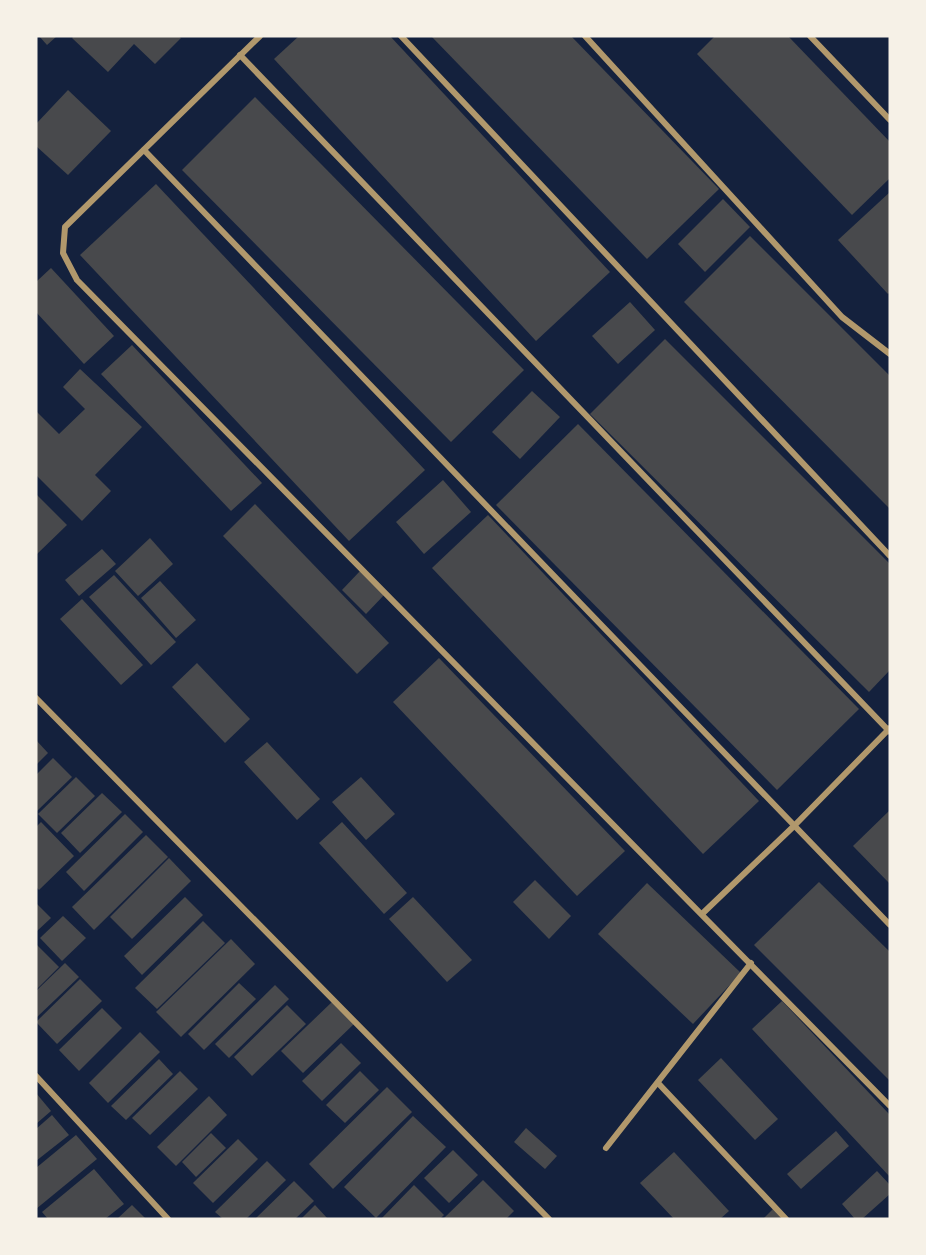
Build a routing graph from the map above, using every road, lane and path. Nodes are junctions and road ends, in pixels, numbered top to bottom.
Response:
1 (260, 36) edge
2 (401, 36) edge
3 (585, 36) edge
4 (810, 36) edge
5 (240, 56) junction
6 (890, 120) edge
7 (144, 150) junction
8 (890, 354) edge
9 (890, 556) edge
10 (36, 698) edge
11 (889, 730) edge
12 (794, 826) junction
13 (703, 913) junction
14 (890, 926) edge
15 (752, 963) junction
16 (36, 1076) edge
17 (658, 1083) junction
18 (890, 1106) edge
19 (606, 1148) dead end
20 (168, 1219) edge
21 (549, 1219) edge
22 (786, 1219) edge

1 - 5 street
2 - 9 street
3 - 8 street
4 - 6 street
5 - 7 street
5 - 11 street
7 - 12 street
7 - 13 street
10 - 21 street
11 - 12 street
12 - 13 street
12 - 14 street
13 - 15 street
15 - 17 street
15 - 18 street
16 - 20 street
17 - 19 street
17 - 22 street

